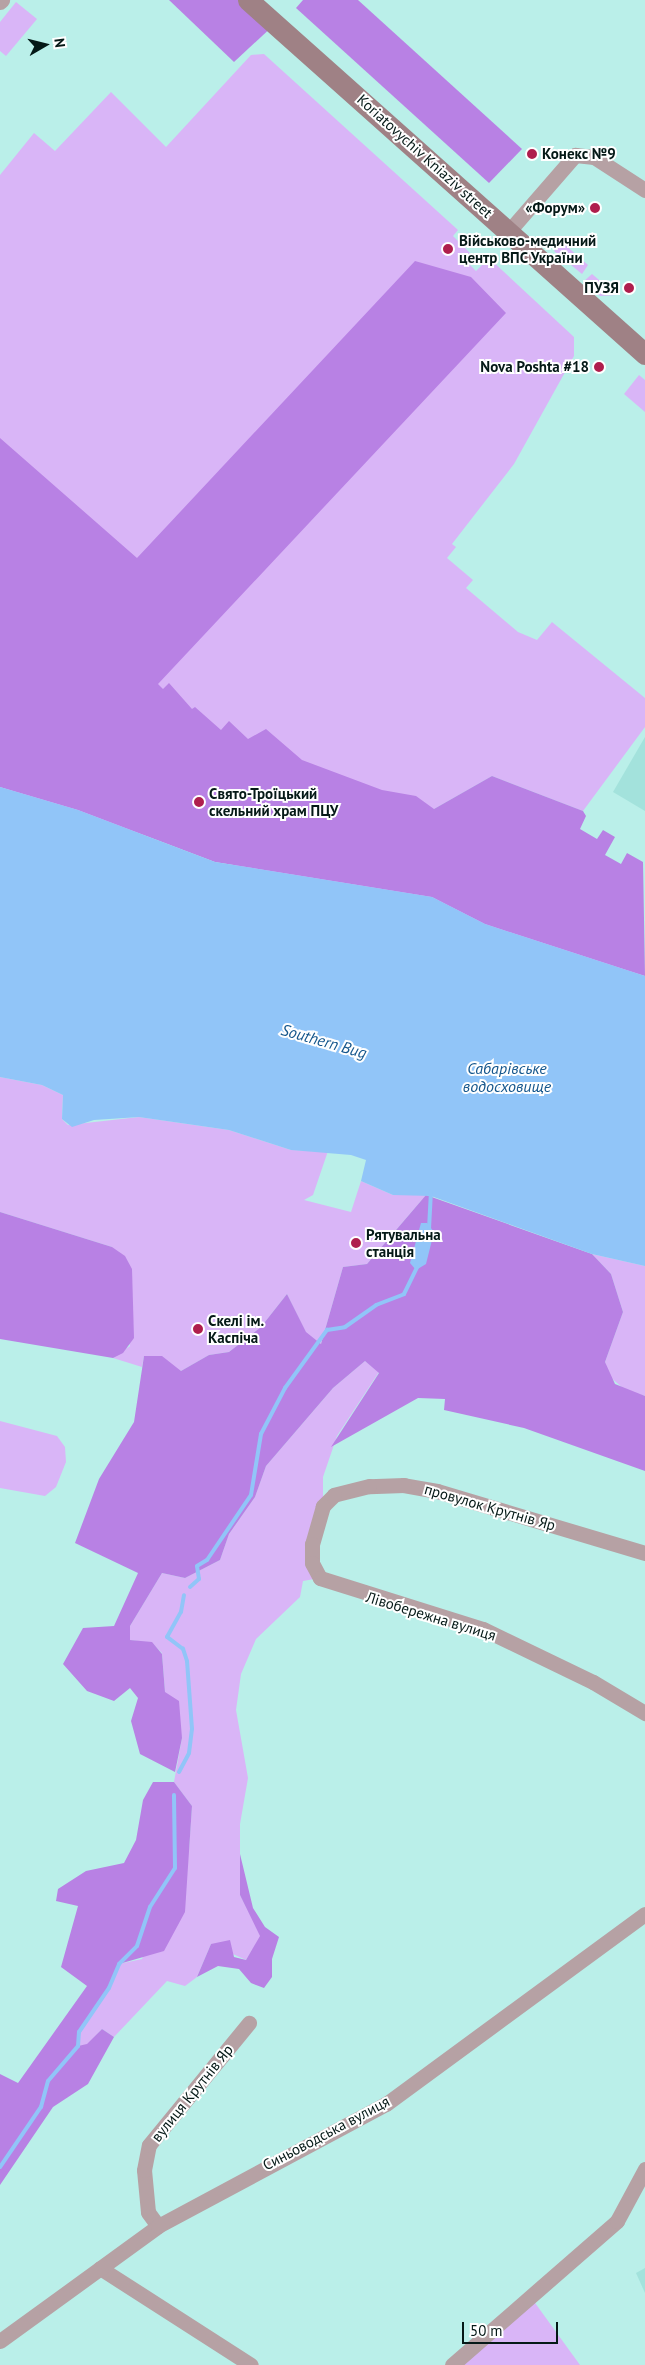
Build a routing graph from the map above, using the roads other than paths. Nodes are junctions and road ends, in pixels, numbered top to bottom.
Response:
1 (248, 0) edge
2 (645, 190) edge
3 (509, 231) junction
4 (645, 354) edge
5 (645, 1553) edge
6 (320, 1578) joint
7 (645, 1713) edge
8 (645, 1914) edge
9 (249, 2023) dead end
10 (645, 2169) edge
11 (158, 2226) junction
12 (100, 2268) junction
13 (0, 2341) edge
14 (251, 2365) edge
15 (452, 2365) edge

1 - 3 main road, Koriatovychiv Kniaziv street
2 - 3 street
3 - 4 main road, Koriatovychiv Kniaziv street
5 - 6 street, провулок Крутнів Яр
6 - 7 street, Лівобережна вулиця
8 - 11 street, Синьоводська вулиця
9 - 11 street, вулиця Крутнів Яр
10 - 15 street
11 - 12 street, Синьоводська вулиця
12 - 13 street, Синьоводська вулиця
12 - 14 street

